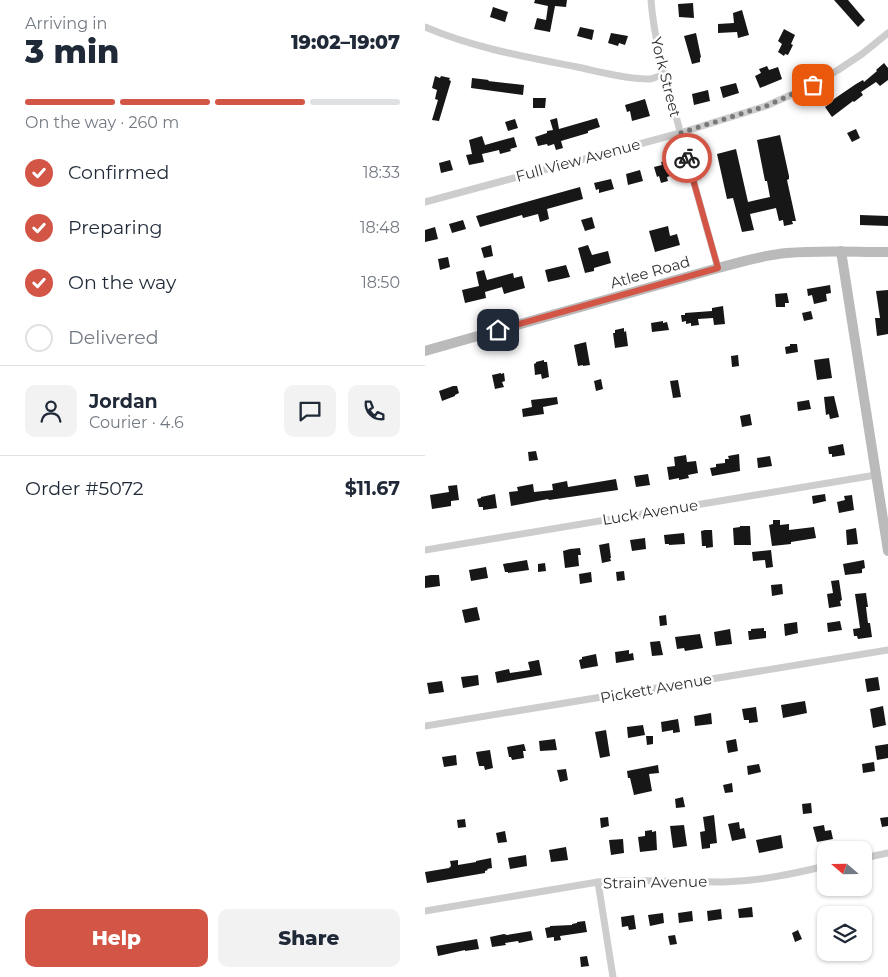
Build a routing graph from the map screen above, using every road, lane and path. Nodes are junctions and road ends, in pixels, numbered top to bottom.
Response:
1 (651, 0) edge
2 (425, 27) edge
3 (888, 33) edge
4 (664, 74) junction
5 (680, 133) junction
6 (425, 202) edge
7 (841, 252) junction
8 (888, 252) edge
9 (718, 268) junction
10 (425, 351) edge
11 (876, 475) junction
12 (425, 550) edge
13 (888, 551) edge
14 (888, 650) edge
15 (425, 726) edge
16 (888, 853) edge
17 (873, 856) edge
18 (817, 868) edge
19 (598, 882) junction
20 (425, 910) edge
21 (613, 977) edge

1 - 4 street, York Street
2 - 4 street
3 - 5 street, Full View Avenue
4 - 5 street, York Street
5 - 6 street, Full View Avenue
5 - 9 street, York Street
7 - 8 main road, Atlee Road
7 - 9 main road, Atlee Road
7 - 11 main road
9 - 10 main road, Atlee Road
11 - 12 street, Luck Avenue
11 - 13 main road
14 - 15 street, Pickett Avenue
16 - 17 street
18 - 19 street, Strain Avenue
19 - 20 street, Strain Avenue
19 - 21 street

